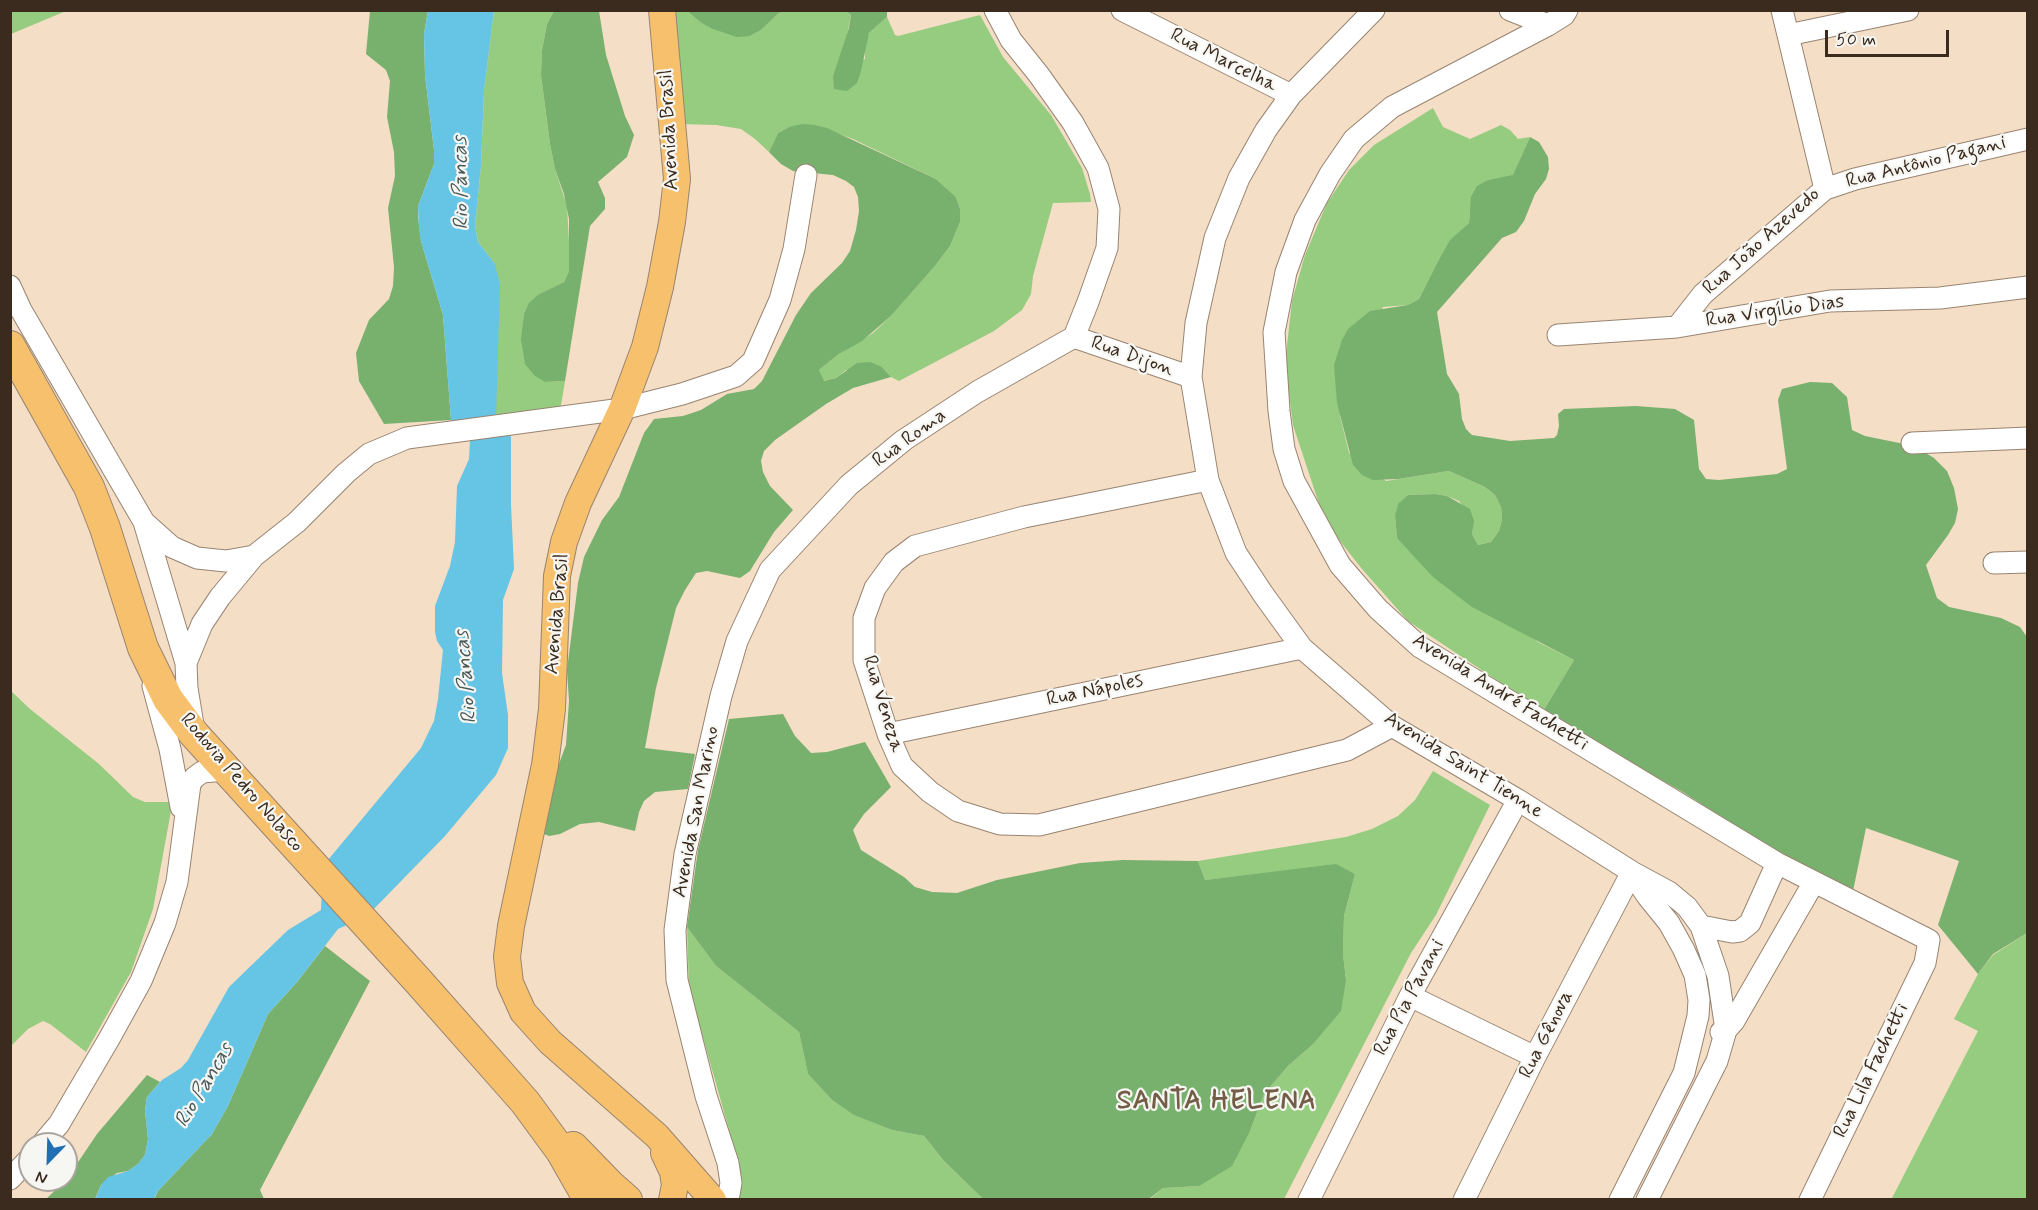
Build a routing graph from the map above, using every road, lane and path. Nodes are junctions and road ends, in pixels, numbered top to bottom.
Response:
1 (662, 10) edge
2 (995, 10) edge
3 (1122, 10) edge
4 (1374, 10) edge
5 (1510, 10) edge
6 (1567, 10) edge
7 (1782, 10) edge
8 (1908, 10) edge
9 (1548, 25) junction
10 (1788, 35) junction
11 (1291, 95) junction
12 (2028, 139) edge
13 (806, 175) dead end
14 (1825, 189) junction
15 (10, 286) edge
16 (2028, 287) edge
17 (1677, 327) junction
18 (1558, 335) dead end
19 (1074, 337) junction
20 (10, 346) edge
21 (1191, 377) junction
22 (622, 409) junction
23 (2028, 438) edge
24 (1912, 443) dead end
25 (1208, 480) junction
26 (144, 522) junction
27 (254, 556) junction
28 (2028, 562) edge
29 (1994, 563) dead end
30 (770, 570) joint
31 (142, 648) junction
32 (1302, 648) junction
33 (186, 663) junction
34 (1392, 726) junction
35 (194, 734) junction
36 (888, 734) junction
37 (226, 770) junction
38 (1518, 800) junction
39 (184, 823) junction
40 (1777, 862) junction
41 (1632, 872) junction
42 (1814, 882) junction
43 (1701, 926) junction
44 (1929, 940) joint
45 (1410, 996) junction
46 (1726, 1030) junction
47 (1694, 1037) junction
48 (1535, 1057) junction
49 (525, 1102) junction
50 (52, 1132) edge
51 (657, 1136) junction
52 (589, 1200) edge
53 (627, 1200) edge
54 (672, 1200) edge
55 (712, 1200) edge
56 (728, 1200) edge
57 (1309, 1200) edge
58 (1464, 1200) edge
59 (1620, 1200) edge
60 (1647, 1200) edge
61 (1810, 1200) edge

1 - 22 main road, Avenida Brasil
2 - 19 street
3 - 11 street, Rua Marcelha
4 - 11 street, Avenida Saint Tienne
5 - 9 street
6 - 9 street, Avenida André Fachetti
7 - 10 street, Rua João Azevedo
8 - 10 street
9 - 40 street, Avenida André Fachetti
10 - 14 street, Rua João Azevedo
11 - 21 street, Avenida Saint Tienne
12 - 14 street, Rua Antônio Pagani
13 - 22 street
14 - 17 street, Rua João Azevedo
15 - 26 street
16 - 17 street, Rua Virgílio Dias
17 - 18 street, Rua Virgílio Dias
19 - 21 street, Rua Dijon
19 - 30 street, Rua Roma
20 - 31 highway, Rodovia Pedro Nolasco
21 - 25 street, Avenida Saint Tienne
22 - 27 street
22 - 51 main road, Avenida Brasil
23 - 24 street
25 - 32 street, Avenida Saint Tienne
25 - 36 street, Rua Veneza
26 - 27 street
26 - 33 street
27 - 33 street
28 - 29 street
30 - 56 street, Avenida San Marino
31 - 35 highway, Rodovia Pedro Nolasco
31 - 39 street
32 - 34 street, Avenida Saint Tienne
32 - 36 street, Rua Nápoles
33 - 35 street
34 - 36 street, Rua Veneza
34 - 38 street, Avenida Saint Tienne
35 - 37 highway, Rodovia Pedro Nolasco
37 - 39 street
37 - 49 highway, Rodovia Pedro Nolasco
38 - 41 street, Avenida Saint Tienne
38 - 45 street, Rua Pia Pavani
39 - 50 street
40 - 42 street, Avenida André Fachetti
40 - 43 street
41 - 43 street, Avenida Saint Tienne
41 - 47 street, Avenida Saint Tienne
41 - 48 street, Rua Gênova
42 - 44 street, Avenida André Fachetti
42 - 46 street
43 - 46 street, Avenida Saint Tienne
44 - 61 street, Rua Lila Fachetti
45 - 48 street
45 - 57 street, Rua Pia Pavani
46 - 47 street
46 - 60 street
47 - 59 street, Avenida Saint Tienne
48 - 58 street, Rua Gênova
49 - 52 highway, Rodovia Pedro Nolasco
49 - 53 highway, Rodovia Pedro Nolasco
51 - 54 main road, Avenida Brasil
51 - 55 main road, Avenida Brasil

